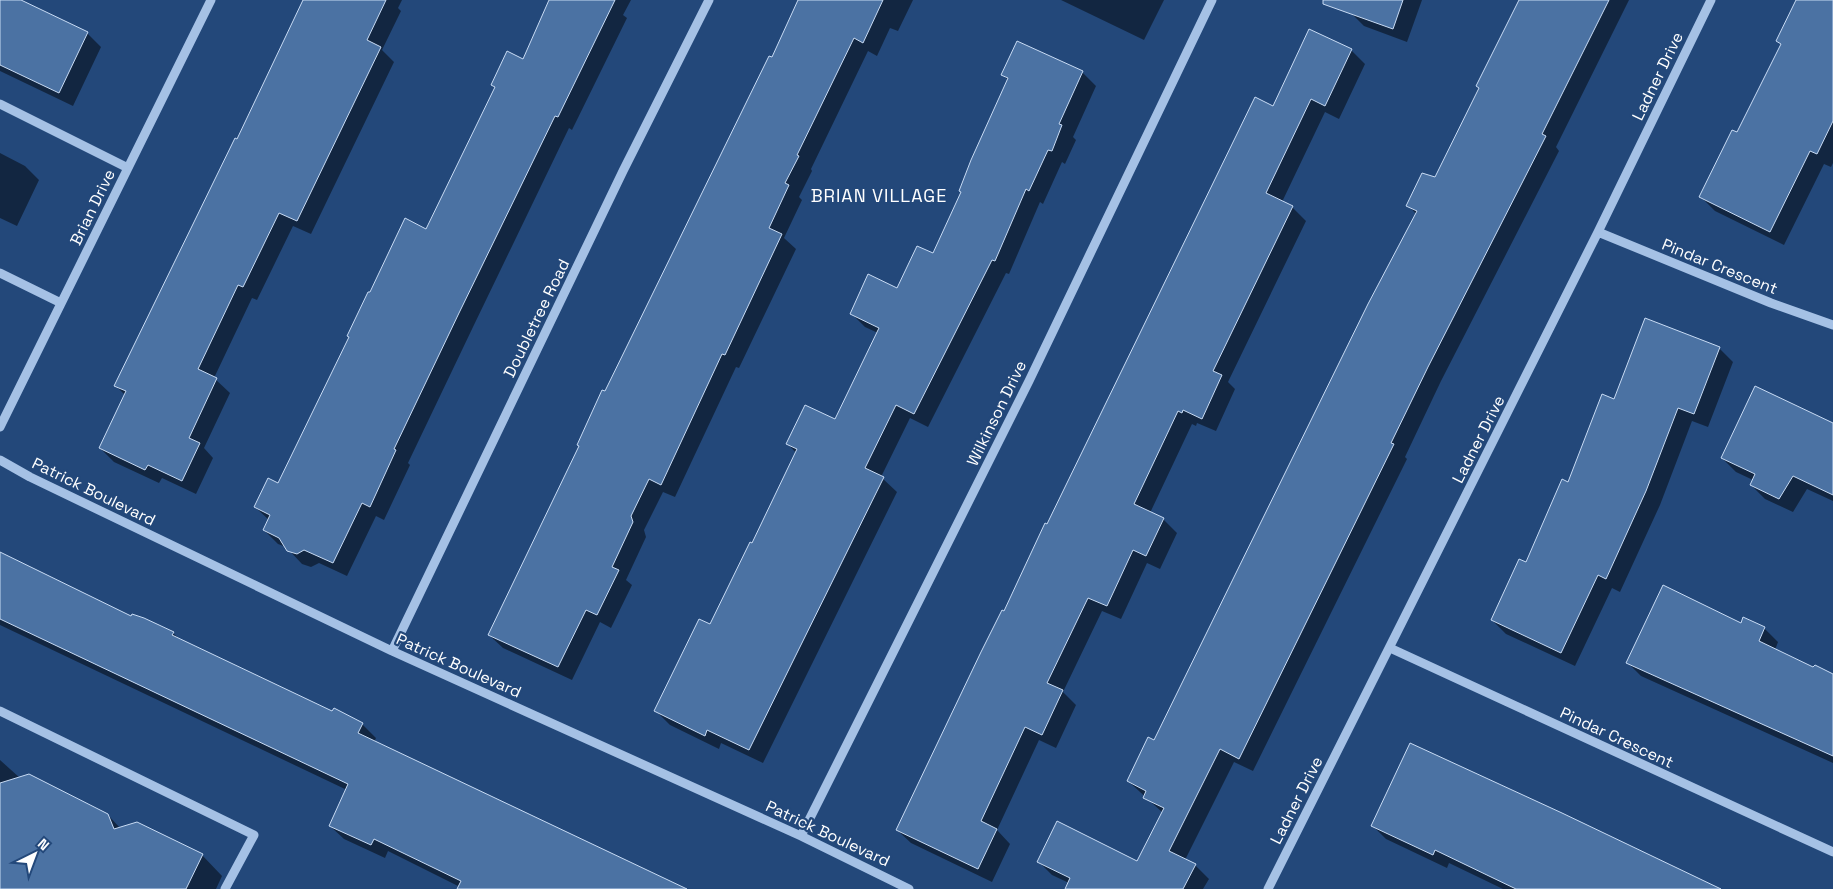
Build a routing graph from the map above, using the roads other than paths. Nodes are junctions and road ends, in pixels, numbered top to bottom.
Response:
1 (211, 0) edge
2 (709, 0) edge
3 (1212, 0) edge
4 (1711, 0) edge
5 (0, 104) edge
6 (128, 168) junction
7 (1598, 232) junction
8 (0, 273) edge
9 (61, 303) junction
10 (1833, 325) edge
11 (0, 427) edge
12 (0, 460) edge
13 (1390, 648) junction
14 (392, 651) junction
15 (0, 711) edge
16 (801, 836) junction
17 (1833, 852) edge
18 (225, 889) edge
19 (909, 889) edge
20 (1268, 889) edge

1 - 6 street, Brian Drive
2 - 14 street, Doubletree Road
3 - 16 street, Wilkinson Drive
4 - 7 street, Ladner Drive
5 - 6 street
6 - 9 street, Brian Drive
7 - 10 street, Pindar Crescent
7 - 13 street, Ladner Drive
8 - 9 street
9 - 11 street, Brian Drive
12 - 14 street, Patrick Boulevard
13 - 17 street, Pindar Crescent
13 - 20 street, Ladner Drive
14 - 16 street, Patrick Boulevard
15 - 18 street
16 - 19 street, Patrick Boulevard

